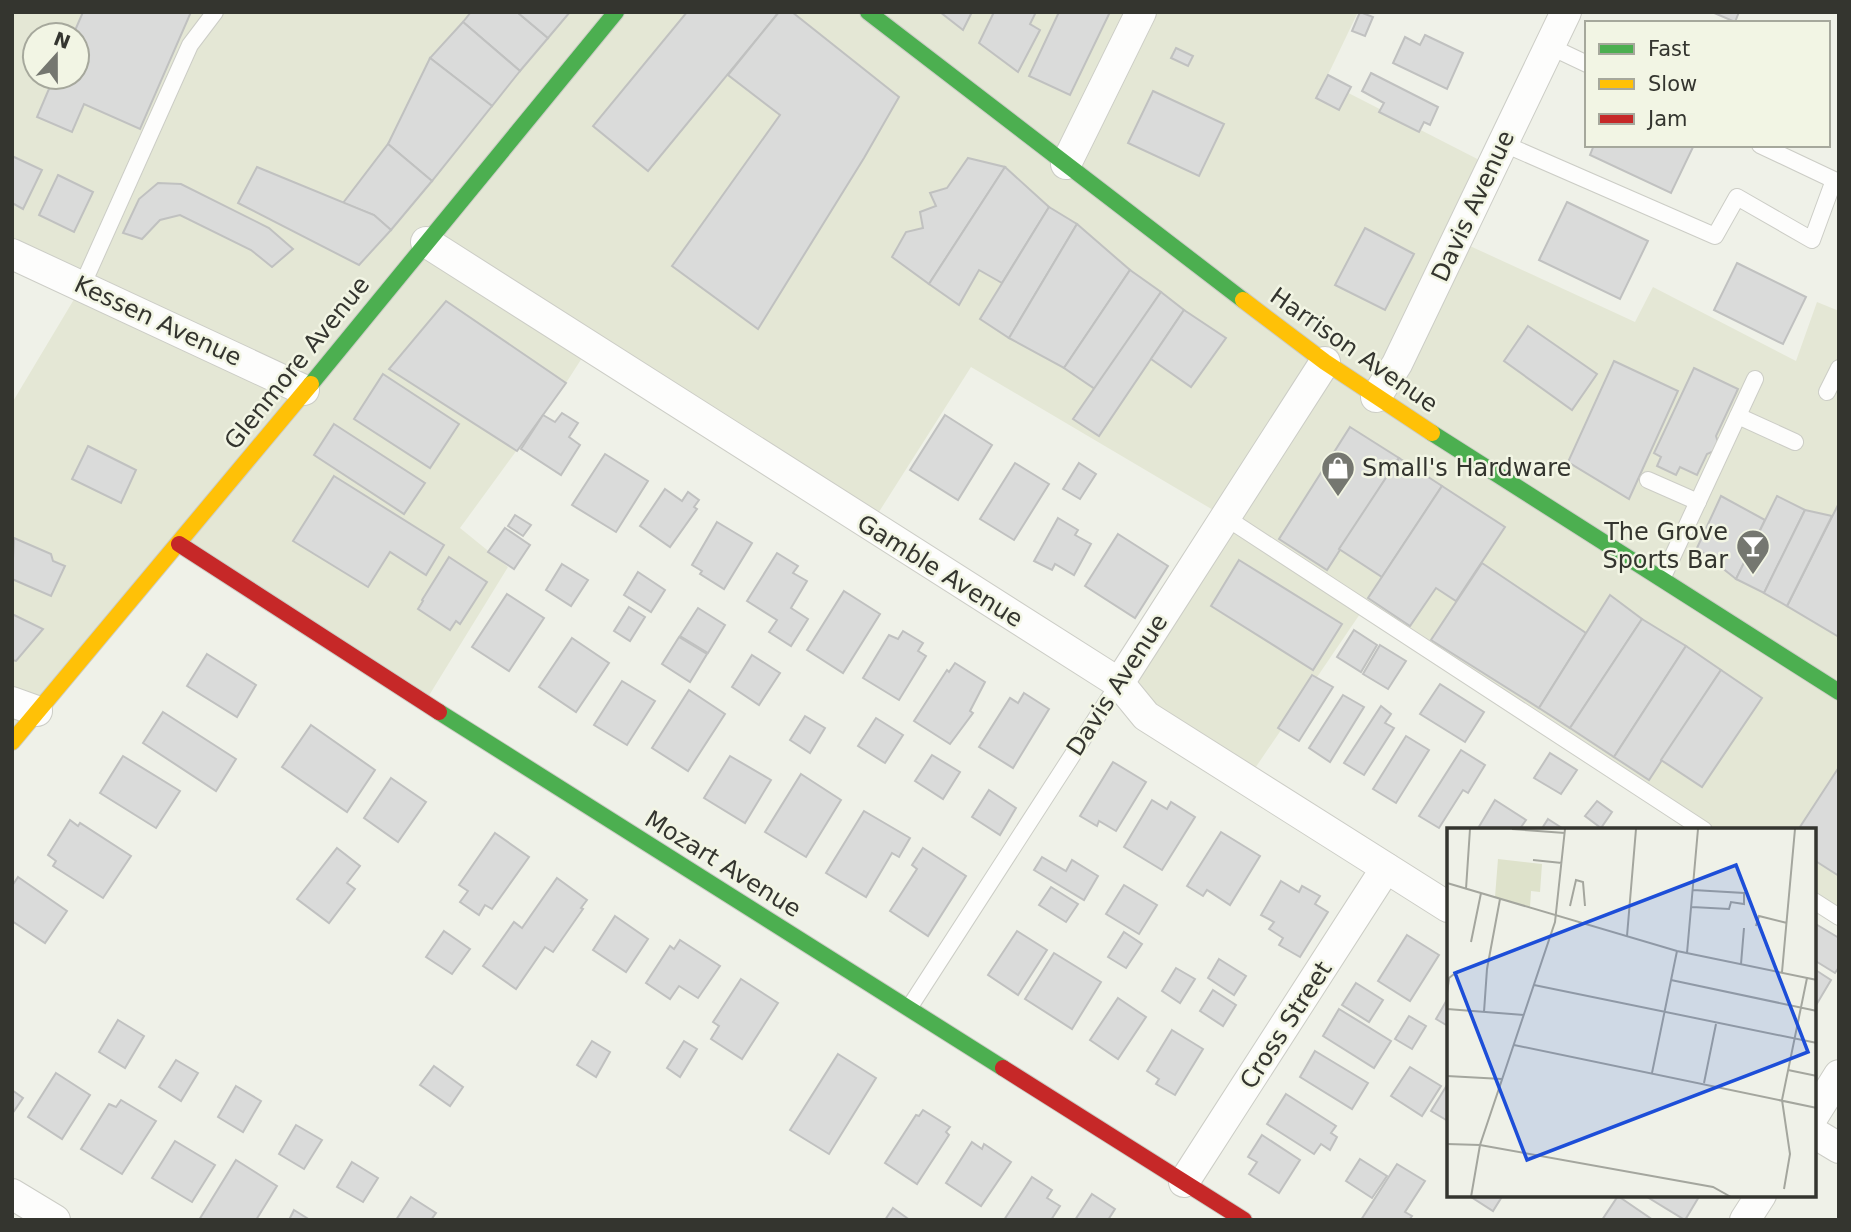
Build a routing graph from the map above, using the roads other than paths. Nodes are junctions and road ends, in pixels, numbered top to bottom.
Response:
1 (215, 12) edge
2 (616, 12) edge
3 (868, 12) edge
4 (1566, 12) edge
5 (1139, 15) edge
6 (1549, 46) junction
7 (1585, 63) edge
8 (1502, 143) junction
9 (1764, 147) edge
10 (1066, 164) junction
11 (426, 242) junction
12 (12, 254) edge
13 (82, 286) junction
14 (1325, 362) junction
15 (1839, 368) edge
16 (1755, 379) dead end
17 (304, 390) junction
18 (1827, 392) dead end
19 (1376, 397) junction
20 (1738, 416) junction
21 (1796, 442) dead end
22 (1648, 480) dead end
23 (1698, 502) junction
24 (1225, 517) junction
25 (179, 544) junction
26 (1662, 579) junction
27 (1119, 683) junction
28 (1839, 692) edge
29 (25, 706) edge
30 (12, 742) edge
31 (1701, 828) edge
32 (1386, 868) junction
33 (1816, 902) edge
34 (1447, 905) edge
35 (1839, 917) edge
36 (909, 1008) junction
37 (1839, 1075) edge
38 (1816, 1112) edge
39 (1816, 1134) edge
40 (1839, 1149) edge
41 (1184, 1182) junction
42 (12, 1194) edge
43 (1760, 1197) edge
44 (55, 1220) edge
45 (1244, 1220) edge
46 (1745, 1220) edge

1 - 13 lane
2 - 11 street, Glenmore Avenue
3 - 10 street, Harrison Avenue
4 - 6 street, Davis Avenue
5 - 10 street
6 - 7 lane
6 - 8 street, Davis Avenue
8 - 9 lane
8 - 19 street, Davis Avenue
10 - 14 street, Harrison Avenue
11 - 17 street, Glenmore Avenue
11 - 27 street, Gamble Avenue
12 - 13 street, Kessen Avenue
13 - 17 street, Kessen Avenue
14 - 19 street, Harrison Avenue
14 - 24 street, Davis Avenue
15 - 18 lane
16 - 20 lane
17 - 25 street, Glenmore Avenue
19 - 26 street, Harrison Avenue
20 - 21 lane
20 - 23 lane
22 - 23 lane
23 - 26 lane
24 - 27 street, Davis Avenue
24 - 31 lane
25 - 29 street, Glenmore Avenue
25 - 36 street, Mozart Avenue
26 - 28 street, Harrison Avenue
27 - 32 street, Gamble Avenue
27 - 36 lane, Davis Avenue
29 - 30 street, Glenmore Avenue
32 - 34 street, Gamble Avenue
32 - 41 street, Cross Street
33 - 35 lane
36 - 41 street, Mozart Avenue
37 - 38 street
39 - 40 street
41 - 45 street, Mozart Avenue
42 - 44 street
43 - 46 street

